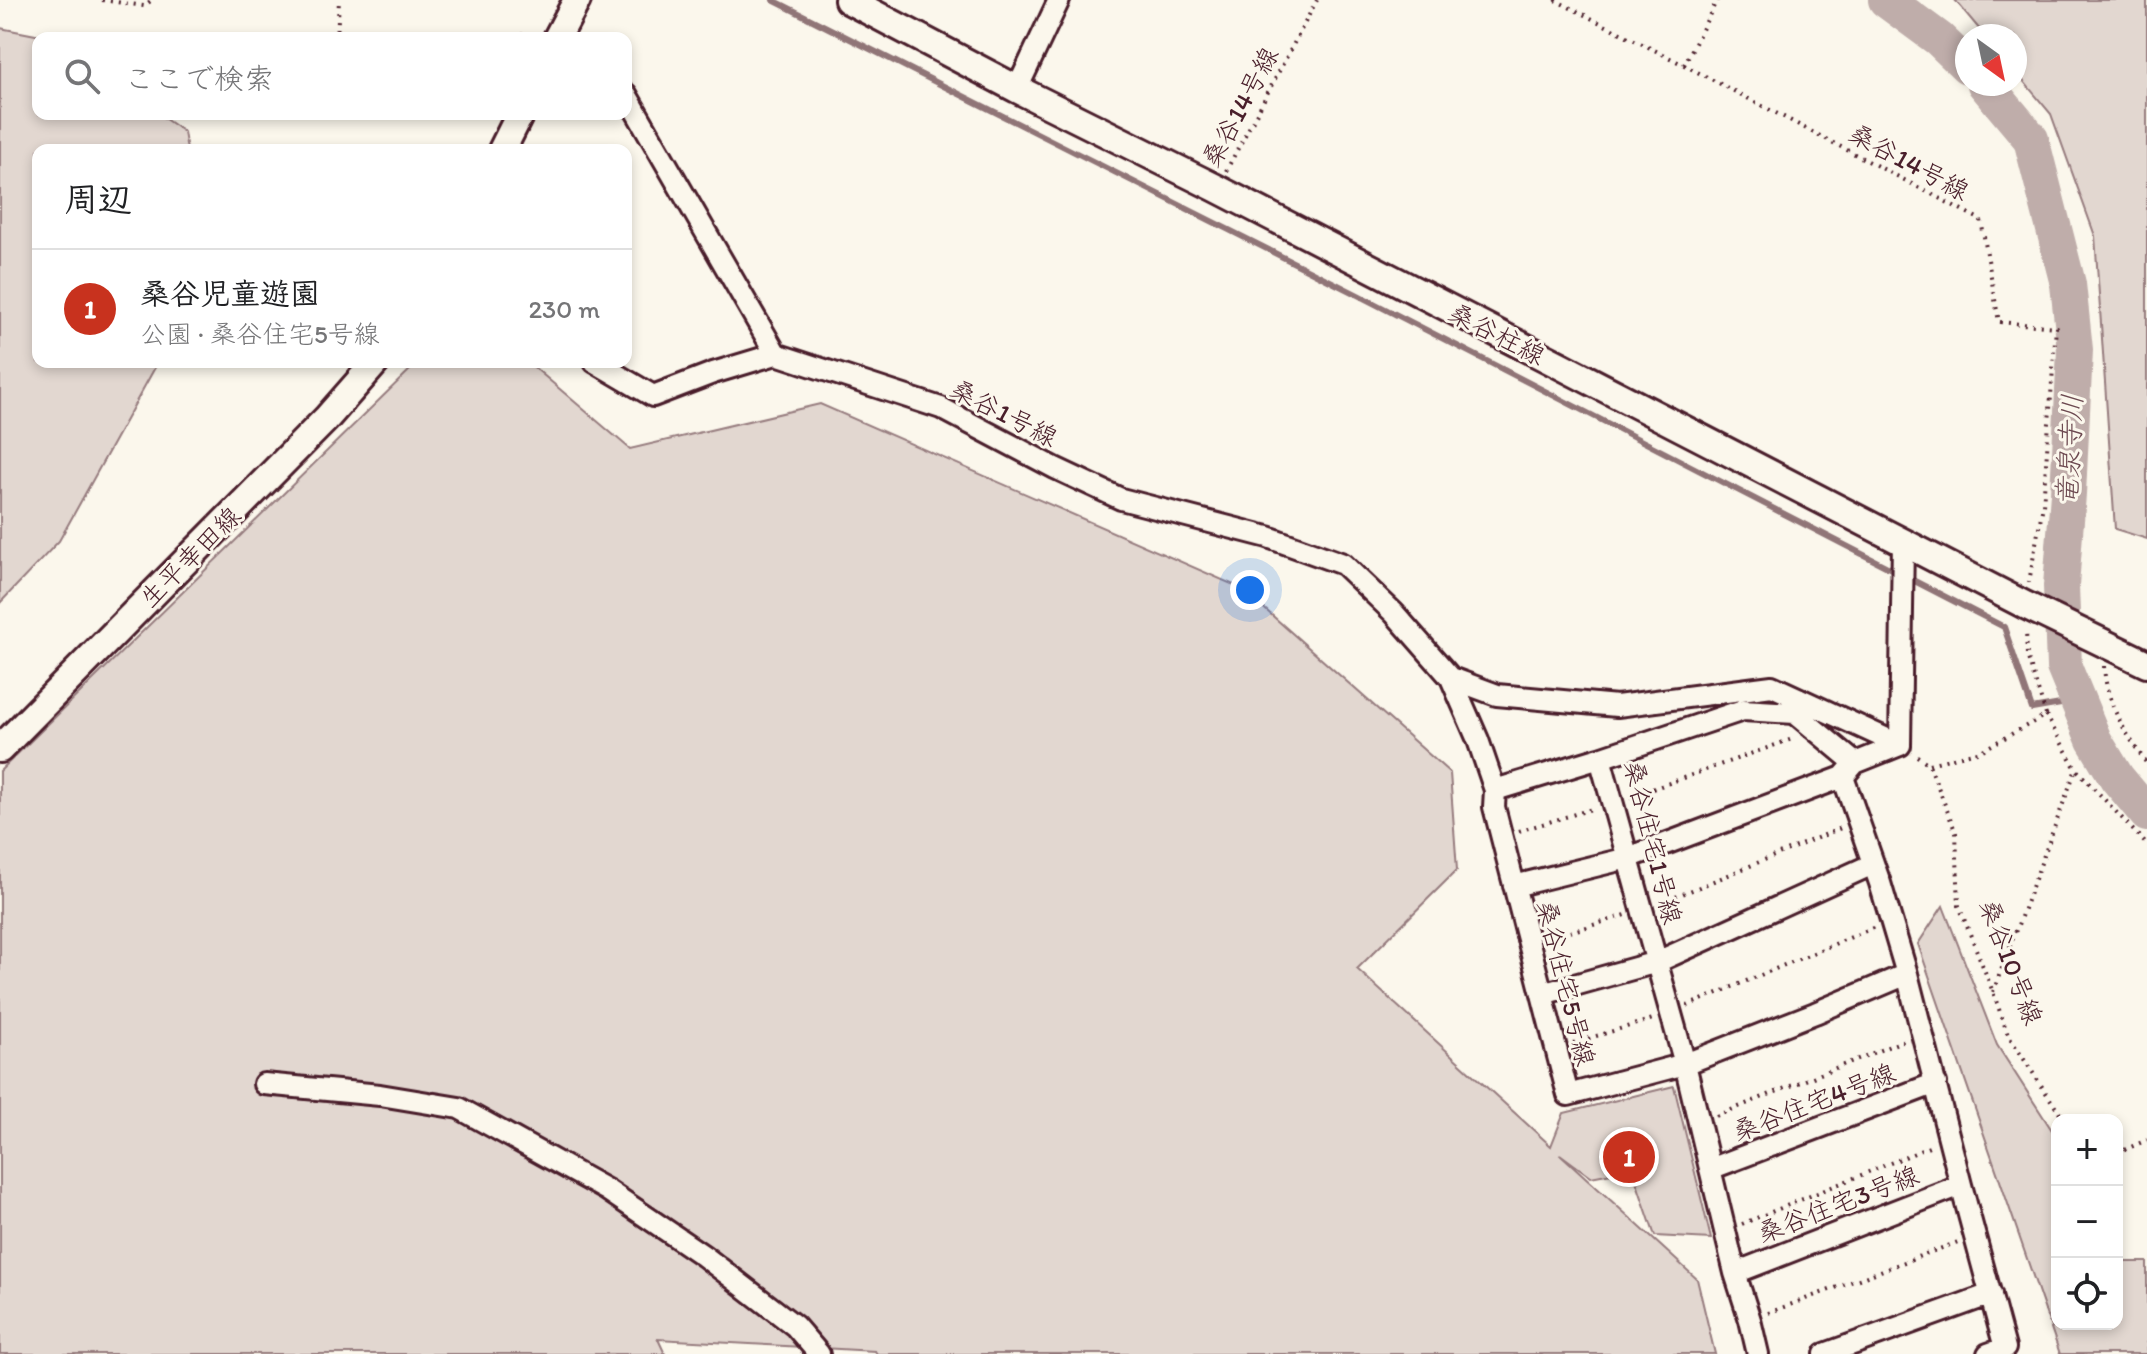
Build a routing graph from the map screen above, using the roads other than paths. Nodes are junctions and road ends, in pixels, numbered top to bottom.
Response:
1 (577, 0) edge
2 (848, 0) edge
3 (1059, 0) edge
4 (563, 32) edge
5 (1017, 89) junction
6 (632, 104) edge
7 (517, 120) edge
8 (505, 144) edge
9 (776, 354) junction
10 (371, 368) edge
11 (605, 368) edge
12 (1903, 541) junction
13 (2147, 664) edge
14 (1451, 678) junction
15 (1900, 745) junction
16 (0, 749) edge
17 (1600, 758) junction
18 (1849, 770) junction
19 (1495, 790) junction
20 (1628, 858) junction
21 (1873, 864) junction
22 (1514, 886) junction
23 (1657, 962) junction
24 (1907, 974) junction
25 (1542, 994) junction
26 (1685, 1064) junction
27 (1936, 1083) junction
28 (264, 1084) dead end
29 (1710, 1169) junction
30 (1961, 1185) junction
31 (1735, 1273) junction
32 (1991, 1294) junction
33 (2000, 1352) edge
34 (819, 1354) edge
35 (1758, 1354) edge
36 (1825, 1354) edge

1 - 4 main road
2 - 5 main road, 桑谷柱線
3 - 5 street
5 - 12 main road, 桑谷柱線
6 - 9 street
7 - 8 main road
9 - 11 street
9 - 14 street, 桑谷1号線
10 - 16 main road, 生平幸田線
12 - 13 main road, 桑谷柱線
12 - 15 street
14 - 15 street
14 - 19 street, 桑谷住宅5号線
15 - 18 street
17 - 18 street, 桑谷住宅1号線
17 - 19 street
17 - 20 street, 桑谷住宅1号線
18 - 20 street
18 - 21 street
19 - 22 street, 桑谷住宅5号線
20 - 22 street
20 - 23 street, 桑谷住宅1号線
21 - 23 street
21 - 24 street
22 - 25 street, 桑谷住宅5号線
23 - 25 street
23 - 26 street, 桑谷住宅1号線
24 - 26 street, 桑谷住宅5号線
24 - 27 street
25 - 26 street, 桑谷住宅5号線
26 - 29 street, 桑谷住宅1号線
27 - 29 street, 桑谷住宅4号線
27 - 30 street
28 - 34 street
29 - 31 street, 桑谷住宅1号線
30 - 31 street, 桑谷住宅3号線
30 - 32 street
31 - 35 street, 桑谷住宅1号線
32 - 33 street
32 - 36 street

